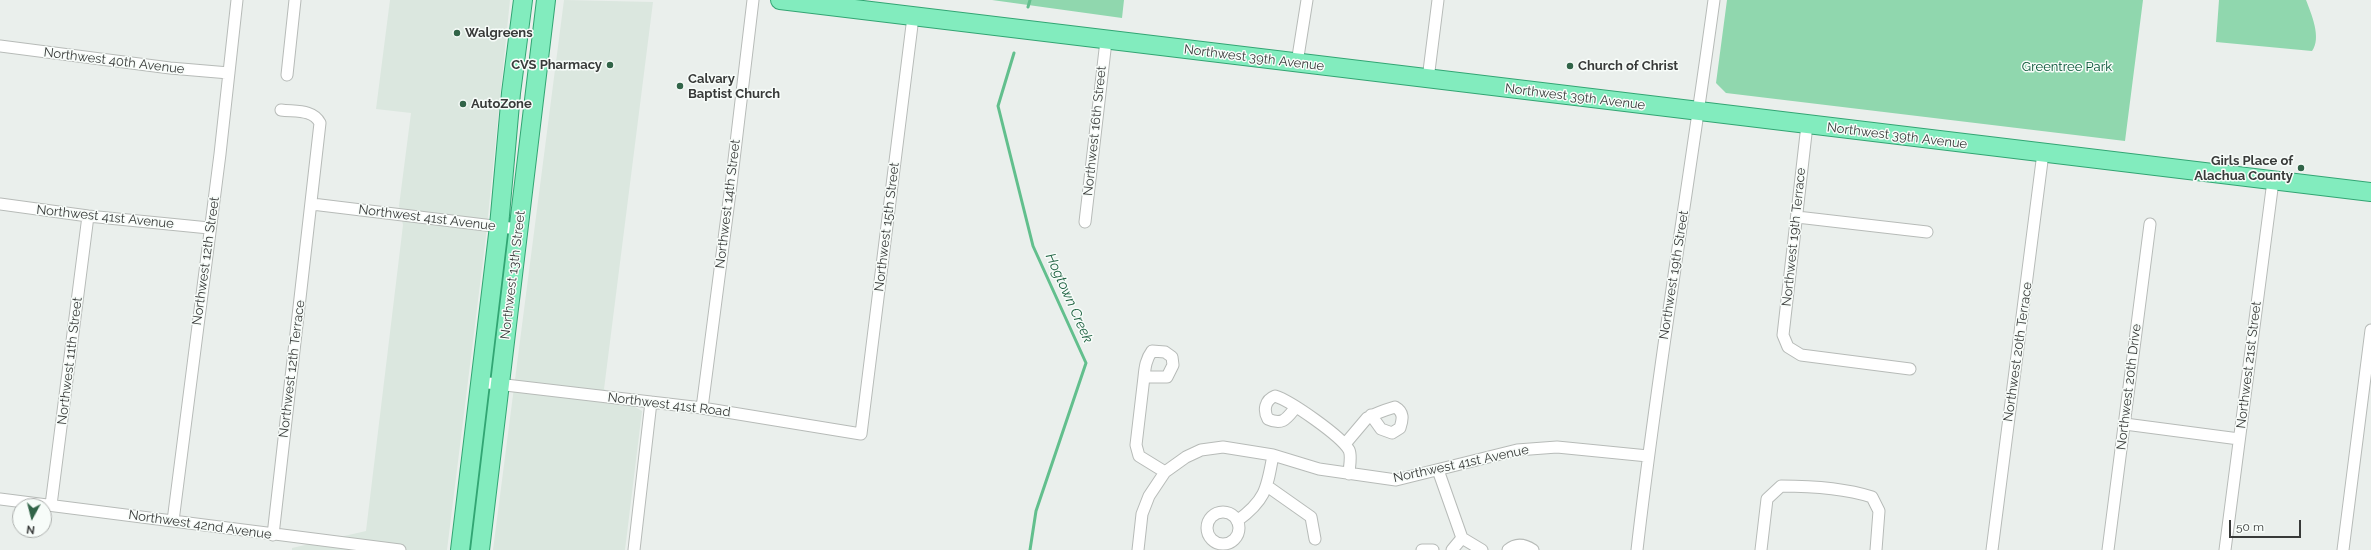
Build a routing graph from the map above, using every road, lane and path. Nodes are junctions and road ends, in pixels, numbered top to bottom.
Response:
1 (237, 0) edge
2 (295, 0) edge
3 (523, 0) edge
4 (546, 0) edge
5 (753, 0) edge
6 (780, 0) edge
7 (1307, 0) edge
8 (1438, 0) edge
9 (1714, 0) edge
10 (913, 17) junction
11 (1106, 41) junction
12 (0, 46) edge
13 (1297, 63) junction
14 (229, 73) junction
15 (287, 75) dead end
16 (1428, 79) junction
17 (281, 110) dead end
18 (1699, 112) junction
19 (1807, 125) junction
20 (2043, 153) junction
21 (2273, 180) junction
22 (2371, 192) edge
23 (0, 204) edge
24 (312, 204) junction
25 (88, 216) junction
26 (1797, 217) junction
27 (1085, 222) dead end
28 (2150, 224) dead end
29 (499, 226) junction
30 (209, 228) junction
31 (518, 229) junction
32 (1927, 232) dead end
33 (2371, 330) edge
34 (1910, 369) dead end
35 (1144, 377) dead end
36 (480, 382) junction
37 (500, 384) junction
38 (651, 402) junction
39 (1296, 407) dead end
40 (702, 408) junction
41 (1371, 415) dead end
42 (2125, 424) junction
43 (857, 433) joint
44 (2239, 439) junction
45 (1345, 444) junction
46 (1273, 455) junction
47 (1648, 456) junction
48 (1438, 470) junction
49 (1165, 472) junction
50 (1349, 474) junction
51 (1268, 486) junction
52 (0, 498) edge
53 (52, 498) edge
54 (12, 500) edge
55 (52, 505) edge
56 (1237, 520) dead end
57 (173, 521) junction
58 (273, 535) junction
59 (1462, 538) junction
60 (1315, 539) dead end
61 (400, 550) edge
62 (460, 550) edge
63 (480, 550) edge
64 (634, 550) edge
65 (1138, 550) edge
66 (1422, 550) edge
67 (1433, 550) edge
68 (1452, 550) edge
69 (1482, 550) edge
70 (1508, 550) edge
71 (1533, 550) edge
72 (1637, 550) edge
73 (1761, 550) edge
74 (1876, 550) edge
75 (1992, 550) edge
76 (2108, 550) edge
77 (2225, 550) edge
78 (2342, 550) edge

1 - 14 street, Northwest 12th Street
2 - 15 street
3 - 29 main road, Northwest 13th Street
4 - 31 main road, Northwest 13th Street
5 - 40 street, Northwest 14th Street
6 - 10 main road, Northwest 39th Avenue
7 - 13 street
8 - 16 street
9 - 18 street, Northwest 19th Street
10 - 11 main road, Northwest 39th Avenue
10 - 43 street, Northwest 15th Street
11 - 13 main road, Northwest 39th Avenue
11 - 27 street, Northwest 16th Street
12 - 14 street, Northwest 40th Avenue
13 - 16 main road, Northwest 39th Avenue
14 - 30 street, Northwest 12th Street
16 - 18 main road, Northwest 39th Avenue
17 - 24 street, Northwest 12th Terrace
18 - 19 main road, Northwest 39th Avenue
18 - 47 street, Northwest 19th Street
19 - 20 main road, Northwest 39th Avenue
19 - 26 street, Northwest 19th Terrace
20 - 21 main road, Northwest 39th Avenue
20 - 75 street, Northwest 20th Terrace
21 - 22 main road, Northwest 39th Avenue
21 - 44 street, Northwest 21st Street
23 - 25 street, Northwest 41st Avenue
24 - 29 street, Northwest 41st Avenue
24 - 58 street, Northwest 12th Terrace
25 - 30 street, Northwest 41st Avenue
25 - 53 street, Northwest 11th Street
26 - 32 street
26 - 34 street, Northwest 19th Terrace
28 - 42 street, Northwest 20th Drive
29 - 31 street, Northwest 41st Avenue
29 - 36 main road, Northwest 13th Street
30 - 57 street, Northwest 12th Street
31 - 37 main road, Northwest 13th Street
33 - 78 street
35 - 49 street
36 - 37 street, Northwest 41st Road
36 - 62 main road, Northwest 13th Street
37 - 38 street, Northwest 41st Road
37 - 63 main road, Northwest 13th Street
38 - 40 street, Northwest 41st Road
38 - 64 street
39 - 45 street
40 - 43 street, Northwest 41st Road
41 - 45 street
42 - 44 street
42 - 76 street, Northwest 20th Drive
44 - 77 street, Northwest 21st Street
45 - 50 street
46 - 49 street, Northwest 41st Avenue
46 - 50 street, Northwest 41st Avenue
46 - 51 street
47 - 48 street, Northwest 41st Avenue
47 - 72 street, Northwest 19th Street
48 - 50 street, Northwest 41st Avenue
48 - 59 street
49 - 65 street, Northwest 41st Avenue
51 - 56 street
51 - 60 street
52 - 54 street, Northwest 42nd Avenue
55 - 57 street, Northwest 42nd Avenue
57 - 58 street, Northwest 42nd Avenue
58 - 61 street, Northwest 42nd Avenue
59 - 68 street
59 - 69 street
66 - 67 street
70 - 71 street
73 - 74 street

